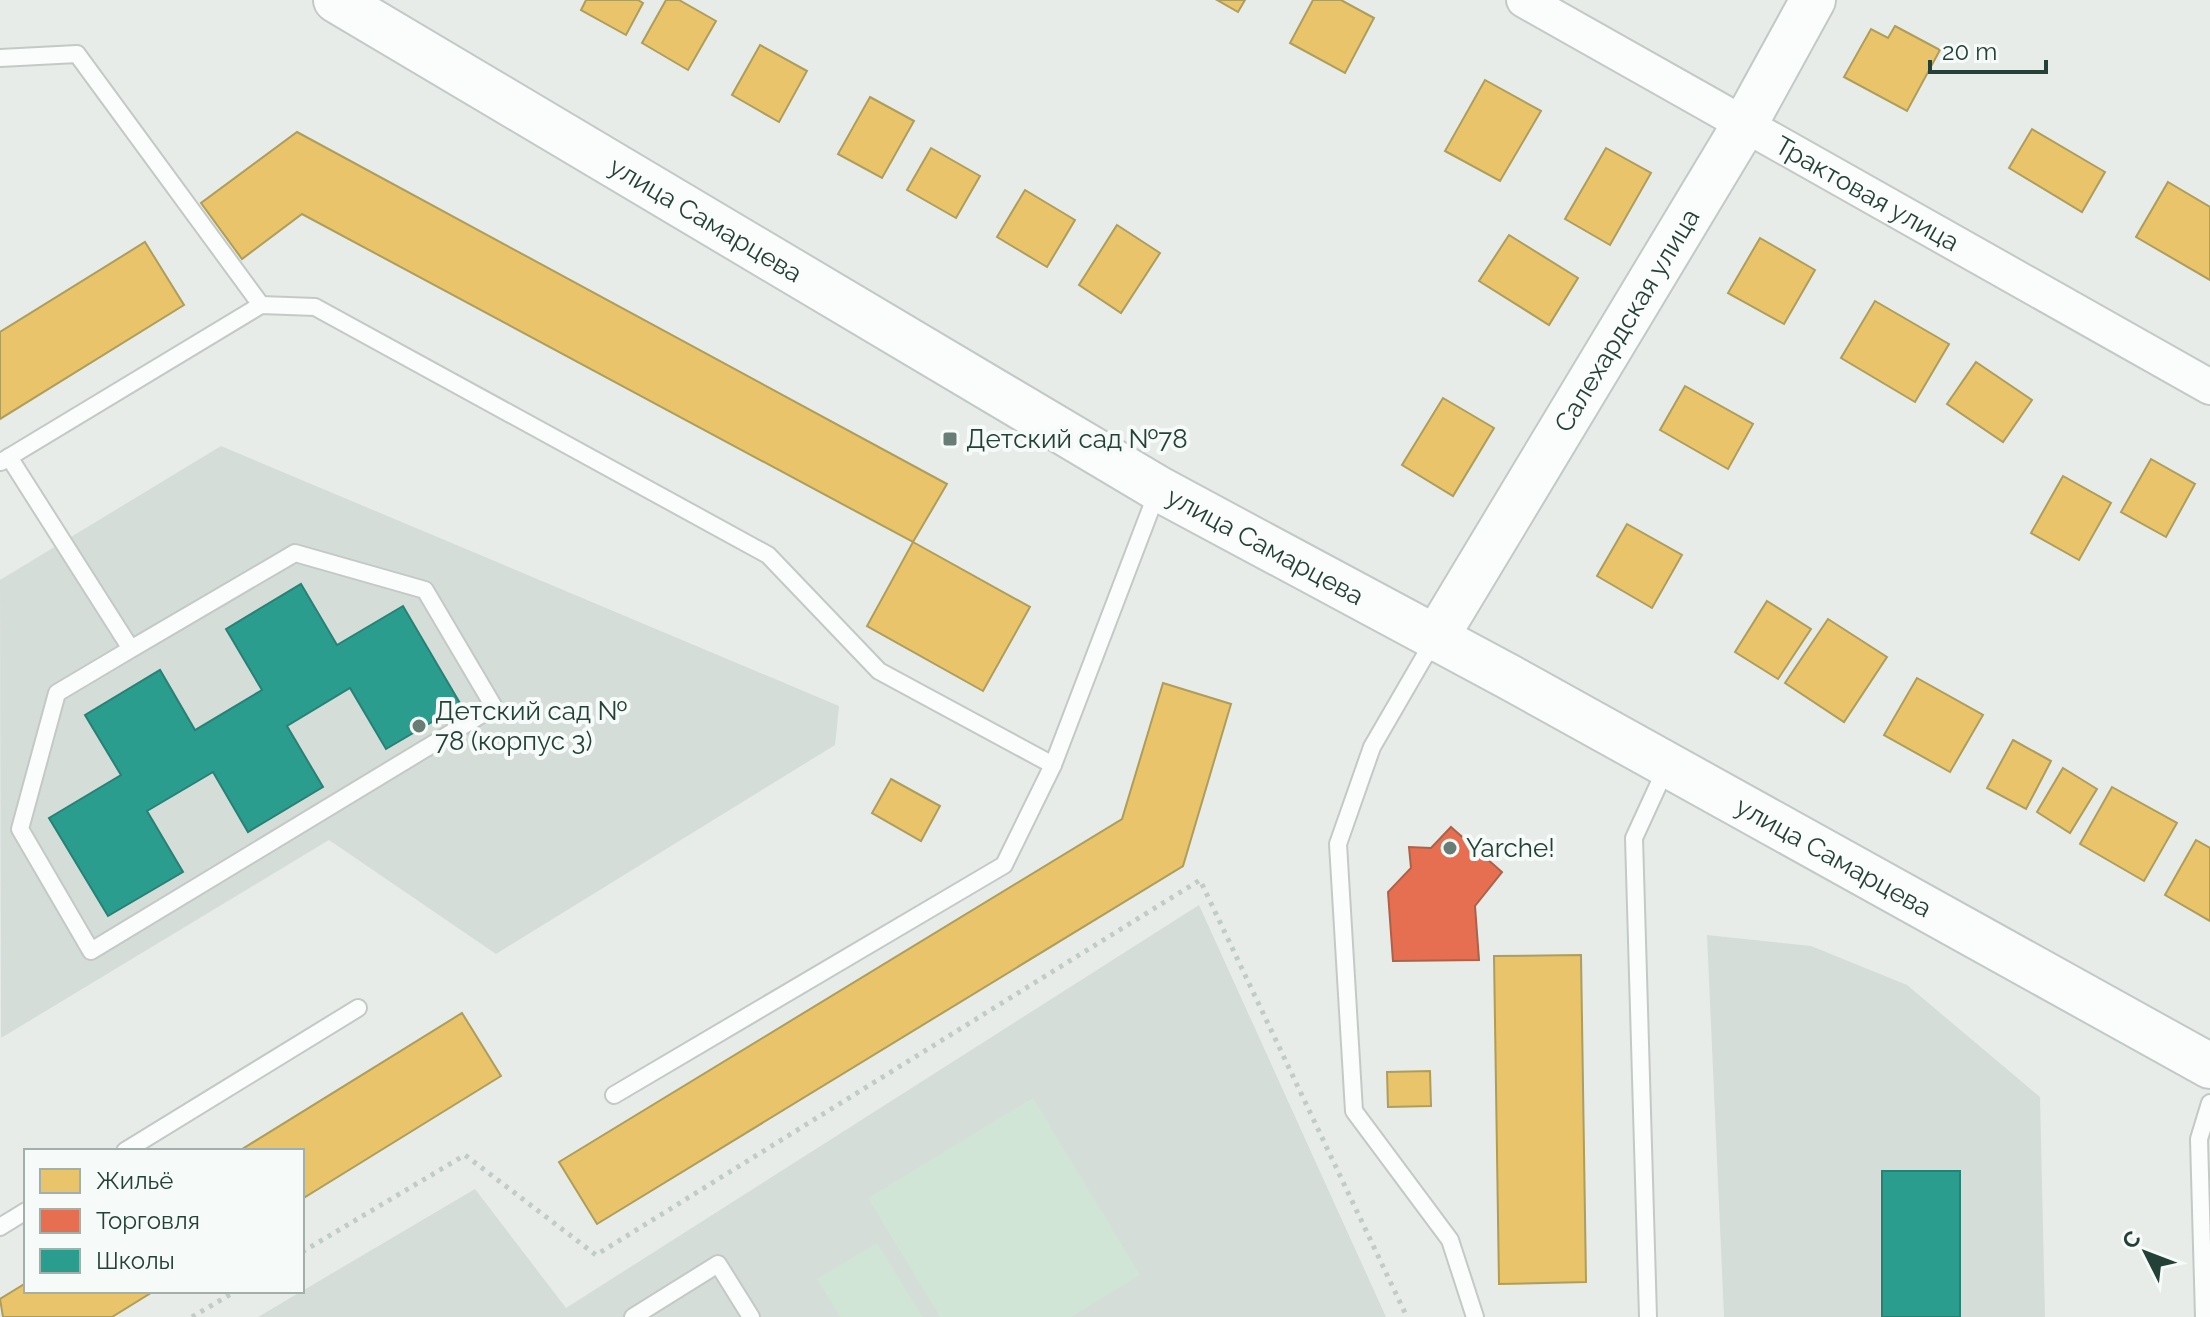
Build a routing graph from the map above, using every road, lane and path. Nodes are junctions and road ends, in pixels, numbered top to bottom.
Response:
1 (336, 0) edge
2 (1524, 0) edge
3 (1813, 0) edge
4 (0, 58) edge
5 (1746, 122) junction
6 (261, 305) junction
7 (2210, 387) edge
8 (4, 460) edge
9 (1159, 489) junction
10 (1435, 639) junction
11 (131, 649) junction
12 (1053, 765) junction
13 (1668, 765) junction
14 (358, 1008) dead end
15 (2210, 1066) edge
16 (614, 1095) dead end
17 (2210, 1103) edge
18 (128, 1149) edge
19 (24, 1212) edge
20 (3, 1222) edge
21 (304, 1251) edge
22 (233, 1293) edge
23 (192, 1317) edge
24 (633, 1317) edge
25 (751, 1317) edge
26 (1407, 1317) edge
27 (1475, 1317) edge
28 (1648, 1317) edge
29 (2204, 1317) edge

1 - 9 street, улица Самарцева
2 - 5 street, Трактовая улица
3 - 5 street, Салехардская улица
4 - 6 lane
5 - 7 street, Трактовая улица
5 - 10 street, Салехардская улица
6 - 8 lane
6 - 12 lane
8 - 11 lane
9 - 10 street, улица Самарцева
9 - 12 lane
10 - 13 street, улица Самарцева
10 - 27 lane
11 - 11 lane
12 - 16 lane
13 - 15 street, улица Самарцева
13 - 28 lane
14 - 18 lane
17 - 29 lane
19 - 20 lane
21 - 26 path
22 - 23 path
24 - 25 lane

